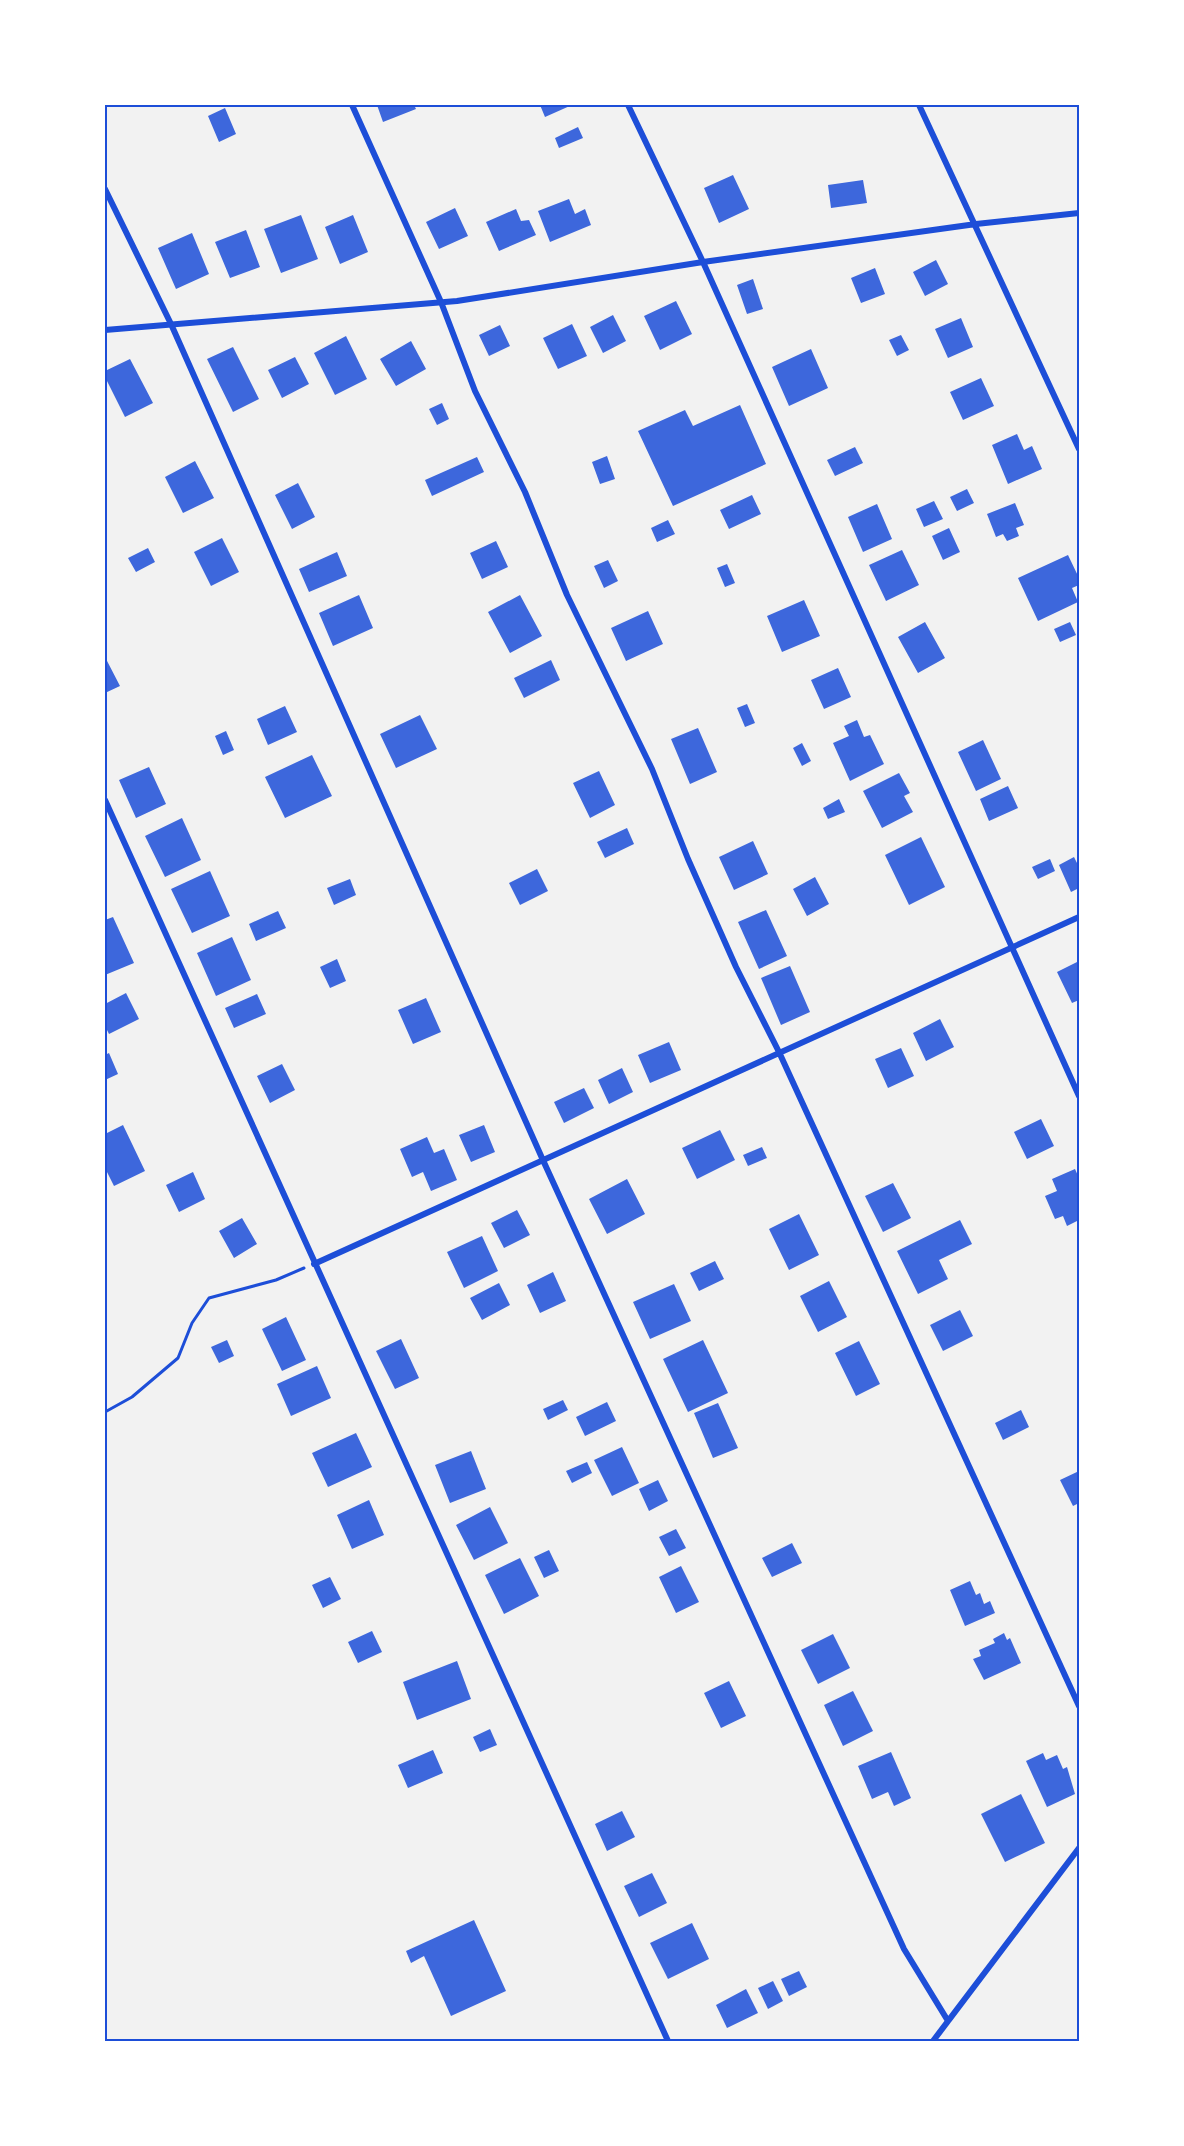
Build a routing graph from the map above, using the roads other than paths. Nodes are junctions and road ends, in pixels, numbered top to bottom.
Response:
1 (352, 105) edge
2 (628, 105) edge
3 (919, 105) edge
4 (105, 189) edge
5 (1079, 213) edge
6 (976, 224) junction
7 (703, 262) junction
8 (441, 302) junction
9 (171, 324) junction
10 (105, 330) edge
11 (1079, 449) edge
12 (105, 800) edge
13 (1079, 917) edge
14 (1010, 946) junction
15 (779, 1052) junction
16 (1079, 1096) edge
17 (542, 1158) junction
18 (314, 1264) junction
19 (1079, 1706) edge
20 (1079, 1848) edge
21 (948, 2021) junction
22 (668, 2041) edge
23 (933, 2041) edge

1 - 8 street
2 - 7 street
3 - 6 street
4 - 9 street
5 - 6 street
6 - 7 street
6 - 11 street
7 - 8 street
7 - 14 street
8 - 9 street
8 - 15 street
9 - 10 street
9 - 17 street
12 - 18 street
13 - 14 street
14 - 15 street
14 - 16 street
15 - 17 street
15 - 19 street
17 - 18 street
17 - 21 street
18 - 22 street
20 - 21 street
21 - 23 street

